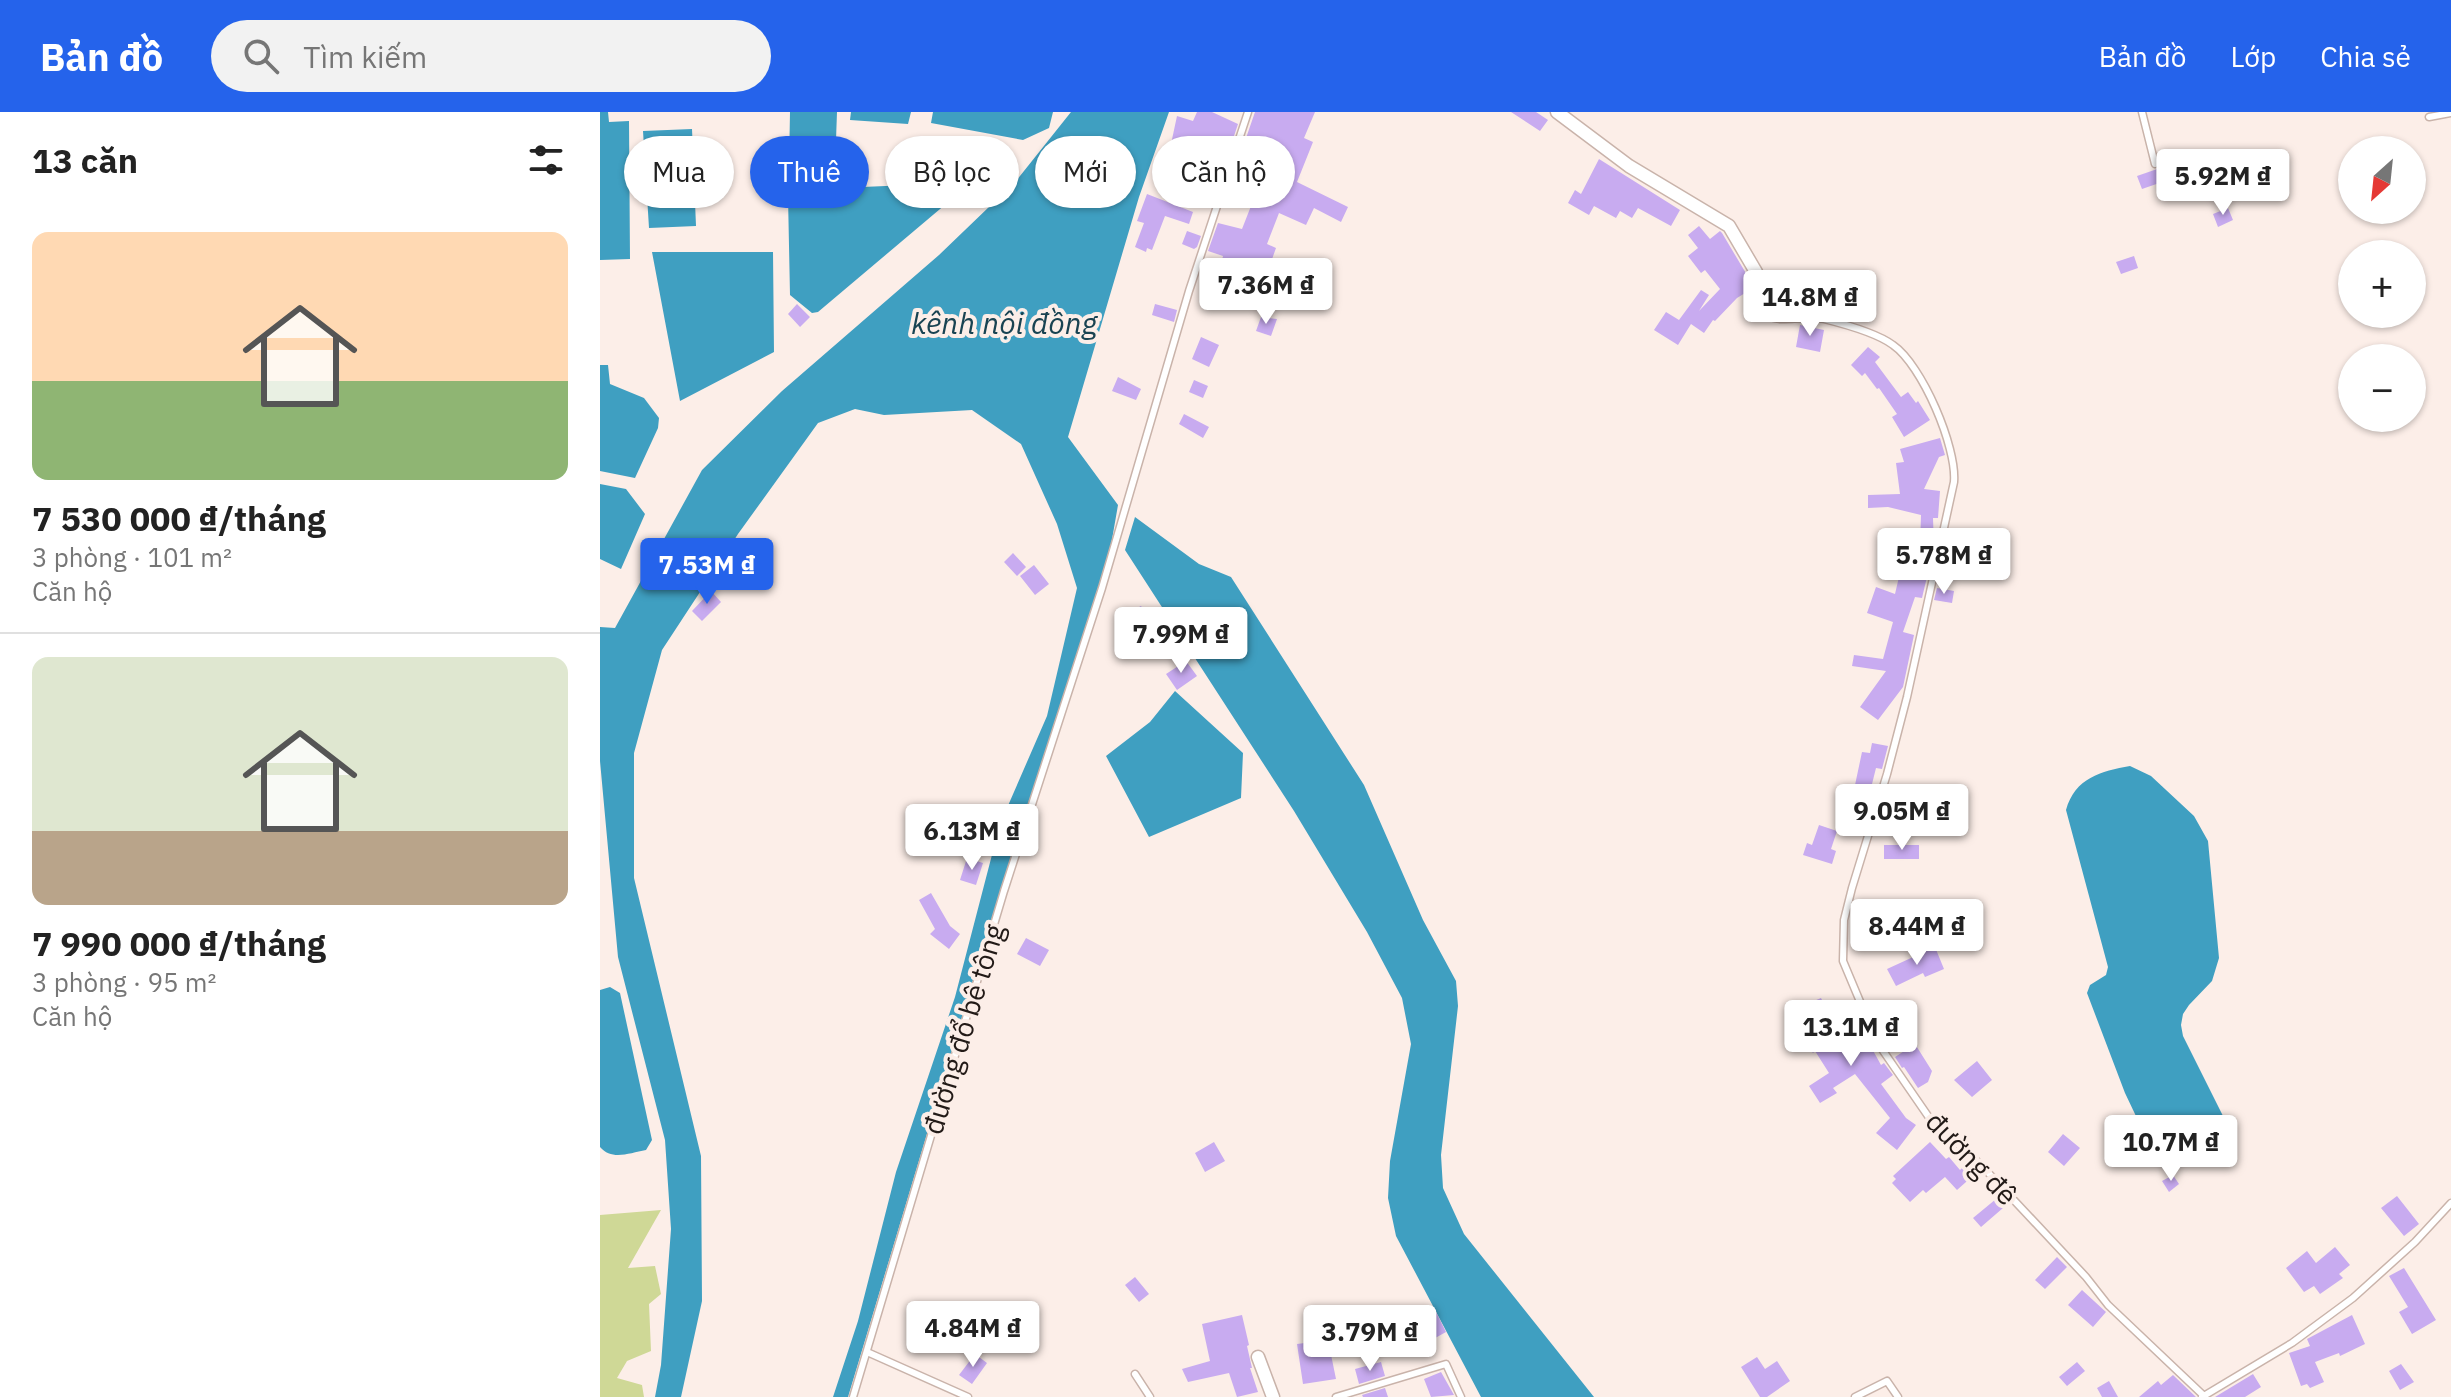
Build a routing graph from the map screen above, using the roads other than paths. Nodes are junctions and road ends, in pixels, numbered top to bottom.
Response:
1 (1248, 112) edge
2 (1557, 112) edge
3 (2142, 112) edge
4 (2451, 113) edge
5 (2429, 117) dead end
6 (2155, 164) dead end
7 (1761, 304) joint
8 (2451, 1203) edge
9 (867, 1352) junction
10 (1258, 1357) dead end
11 (1135, 1374) dead end
12 (2203, 1396) edge
13 (853, 1397) edge
14 (968, 1397) edge
15 (1150, 1397) edge
16 (1273, 1397) edge
17 (1336, 1397) edge
18 (1461, 1397) edge
19 (1855, 1397) edge
20 (1898, 1397) edge

1 - 9 lane, đường đổ bê tông
2 - 7 street
3 - 6 lane
4 - 5 lane
7 - 12 lane, đường đê
8 - 12 lane, đường đê
9 - 13 lane, đường đổ bê tông
9 - 14 lane
10 - 16 street
11 - 15 lane
17 - 18 lane
19 - 20 lane

